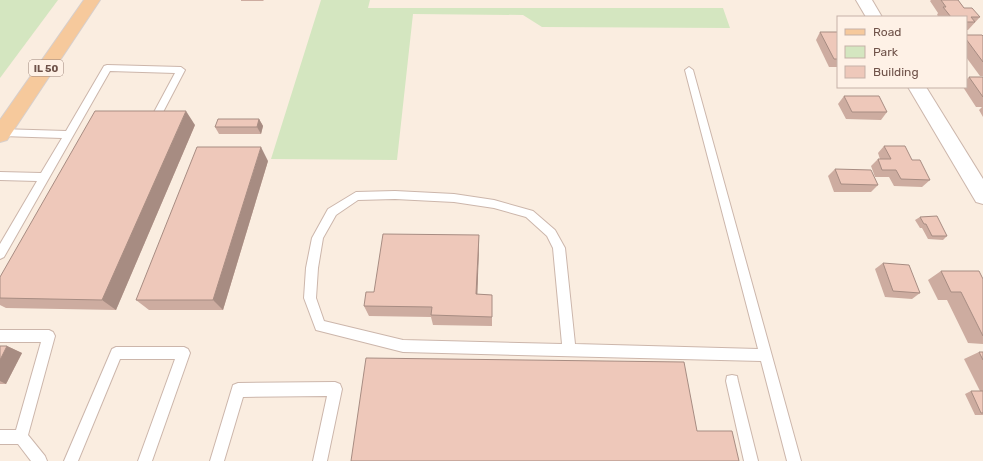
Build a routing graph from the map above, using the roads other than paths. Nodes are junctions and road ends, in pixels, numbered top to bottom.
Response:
1 (92, 0) edge
2 (864, 0) edge
3 (873, 16) edge
4 (689, 70) dead end
5 (918, 88) edge
6 (158, 114) edge
7 (1, 134) edge
8 (69, 134) junction
9 (0, 176) edge
10 (44, 177) junction
11 (983, 196) edge
12 (0, 254) edge
13 (0, 336) edge
14 (569, 351) junction
15 (766, 355) junction
16 (732, 381) dead end
17 (0, 437) edge
18 (21, 437) junction
19 (40, 461) edge
20 (71, 461) edge
21 (145, 461) edge
22 (218, 461) edge
23 (320, 461) edge
24 (751, 461) edge
25 (794, 461) edge

1 - 7 main road, IL 50
2 - 3 street
4 - 15 lane
5 - 11 street
6 - 8 lane
7 - 8 lane
8 - 10 lane
9 - 10 lane
10 - 12 lane
13 - 18 lane
14 - 14 lane
14 - 15 lane
15 - 25 lane
16 - 24 lane
17 - 18 lane
18 - 19 lane
20 - 21 lane
22 - 23 lane

